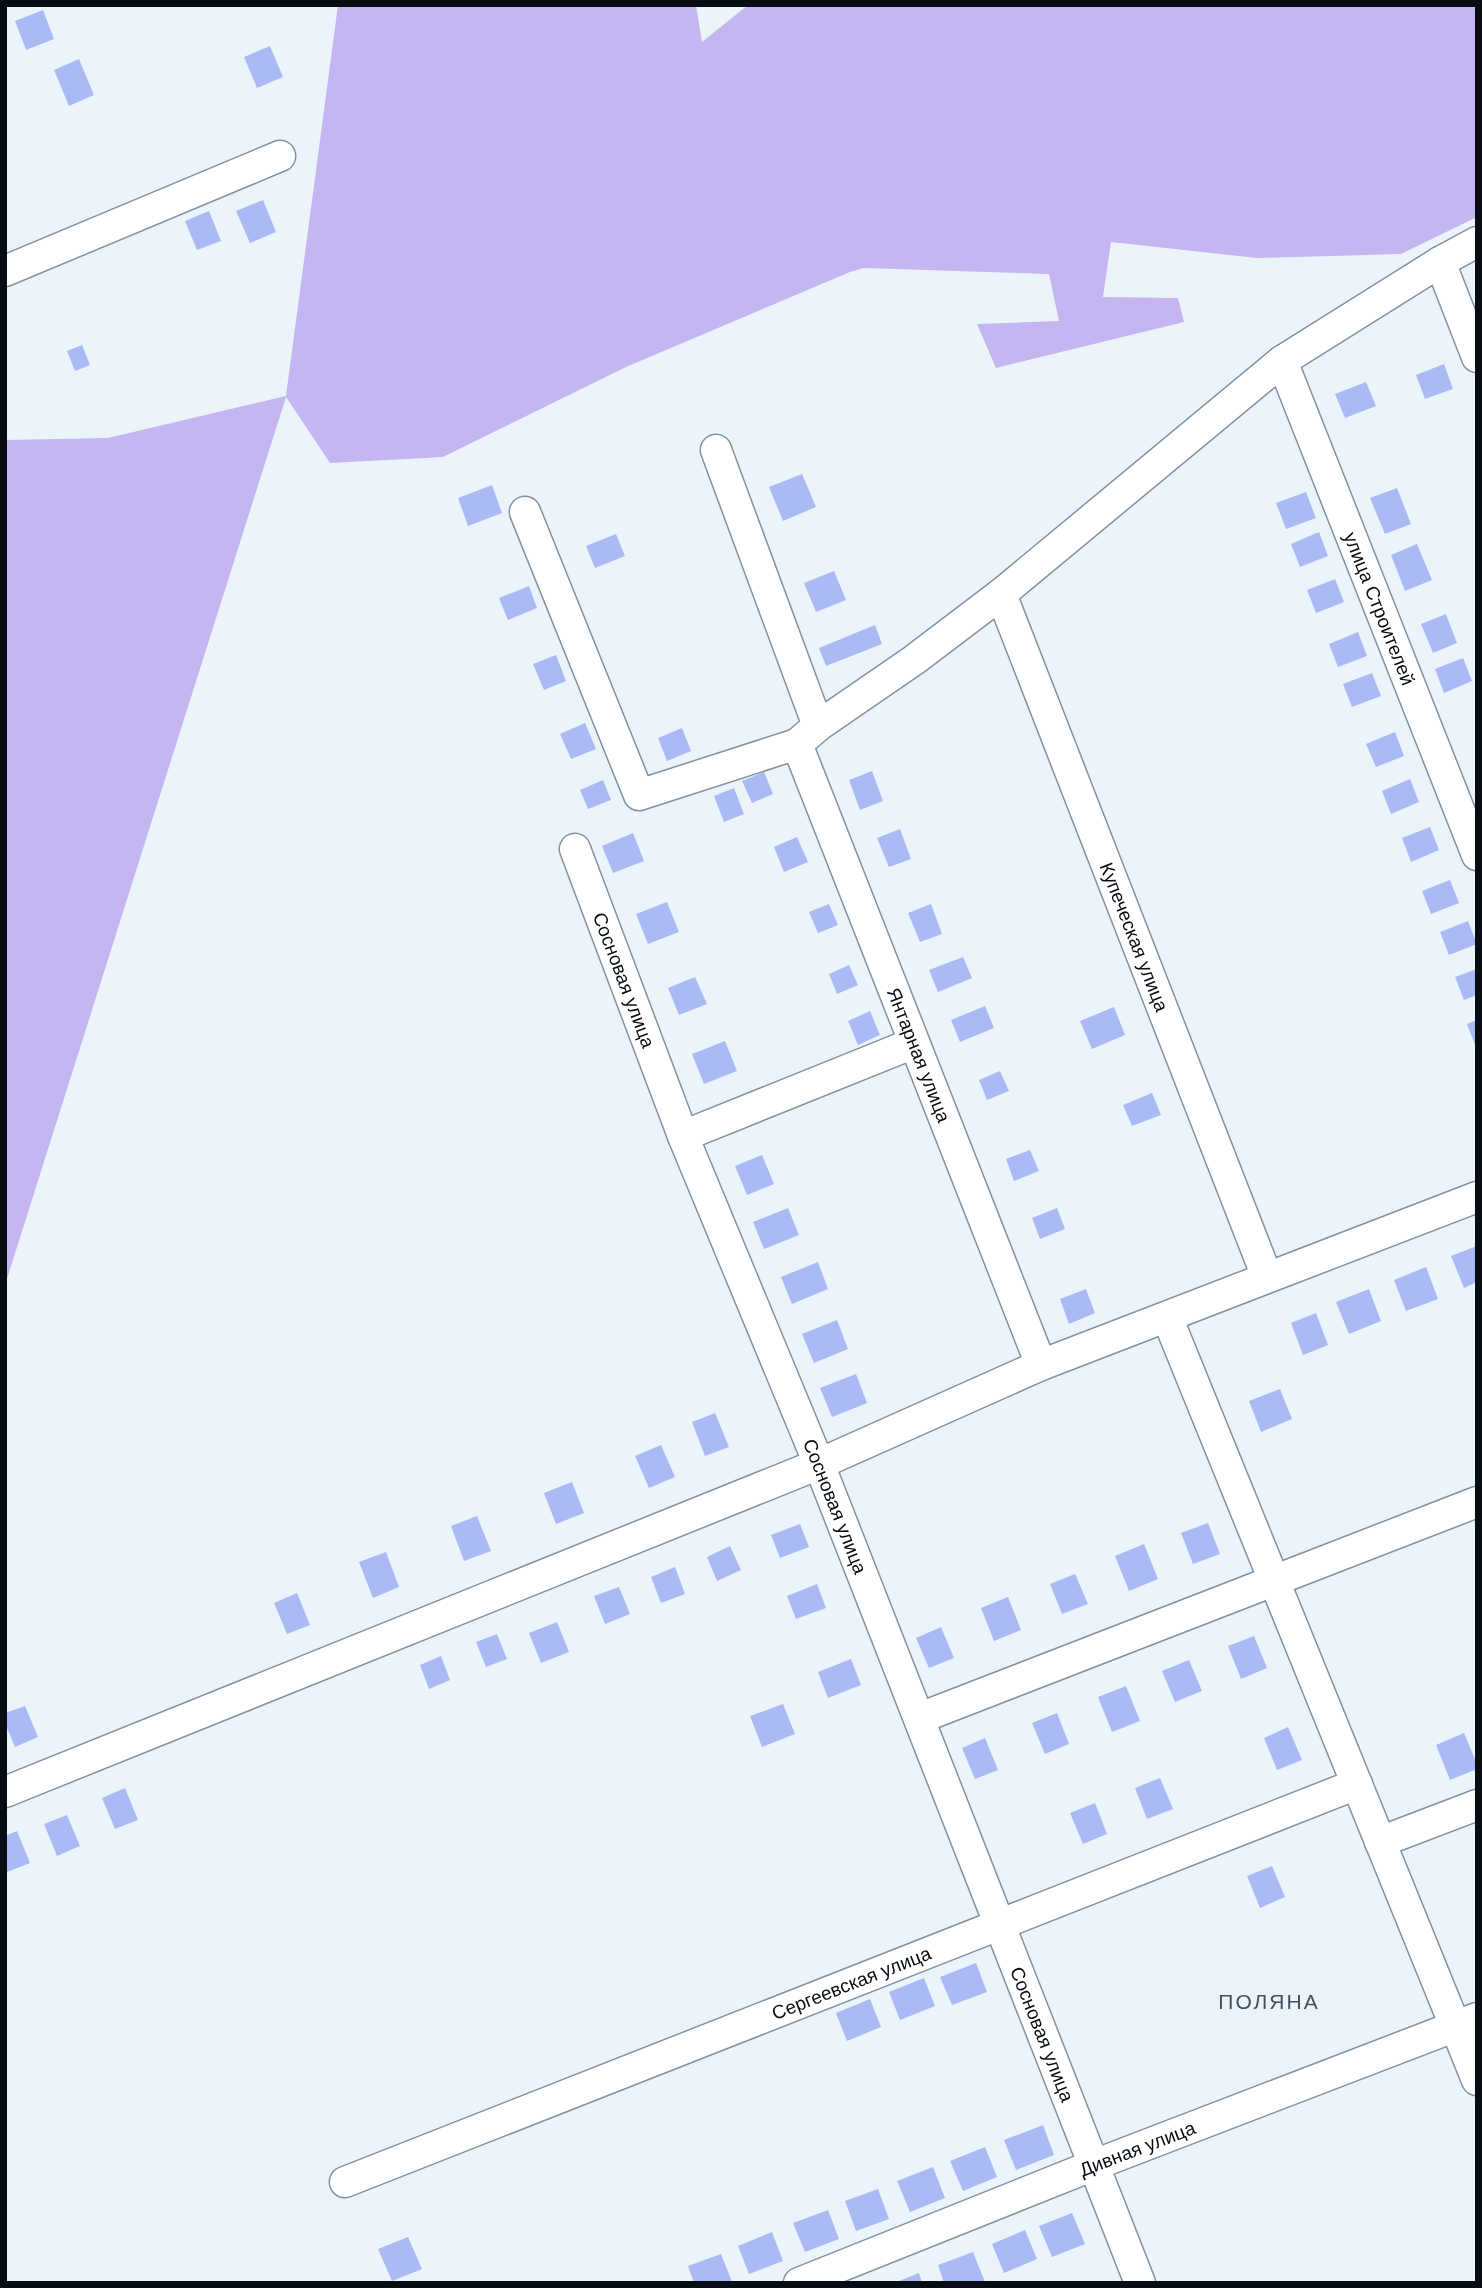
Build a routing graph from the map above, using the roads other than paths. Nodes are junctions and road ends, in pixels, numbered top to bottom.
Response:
1 (280, 156) dead end
2 (1477, 242) edge
3 (1440, 261) junction
4 (5, 271) edge
5 (1477, 357) edge
6 (1282, 361) junction
7 (716, 450) dead end
8 (525, 512) dead end
9 (1001, 594) junction
10 (808, 735) junction
11 (575, 849) dead end
12 (1477, 855) edge
13 (914, 1042) junction
14 (683, 1136) junction
15 (1477, 1198) edge
16 (1268, 1277) junction
17 (1167, 1317) junction
18 (1041, 1365) junction
19 (819, 1464) junction
20 (1477, 1502) edge
21 (1274, 1580) junction
22 (919, 1718) junction
23 (1357, 1784) junction
24 (5, 1792) edge
25 (1477, 1805) edge
26 (1380, 1842) junction
27 (1000, 1924) junction
28 (1466, 2022) edge
29 (1477, 2080) edge
30 (1094, 2165) junction
31 (345, 2182) dead end
32 (799, 2283) edge
33 (1140, 2283) edge

1 - 4 street
2 - 3 street
3 - 5 street
3 - 6 street
6 - 9 street
6 - 12 street, улица Строителей
7 - 10 street, Янтарная улица
8 - 10 street
9 - 10 street
9 - 16 street, Купеческая улица
10 - 13 street, Янтарная улица
11 - 14 street, Сосновая улица
13 - 14 street
13 - 18 street, Янтарная улица
14 - 19 street, Сосновая улица
15 - 16 street
16 - 17 street
17 - 18 street
17 - 21 street
18 - 19 street
19 - 22 street, Сосновая улица
19 - 24 street
20 - 21 street
21 - 22 street
21 - 23 street
22 - 27 street, Сосновая улица
23 - 26 street
23 - 27 street, Сергеевская улица
25 - 26 street
26 - 28 street
27 - 30 street, Сосновая улица
27 - 31 street, Сергеевская улица
28 - 29 street
28 - 30 street, Дивная улица
30 - 32 street, Дивная улица
30 - 33 street, Сосновая улица

